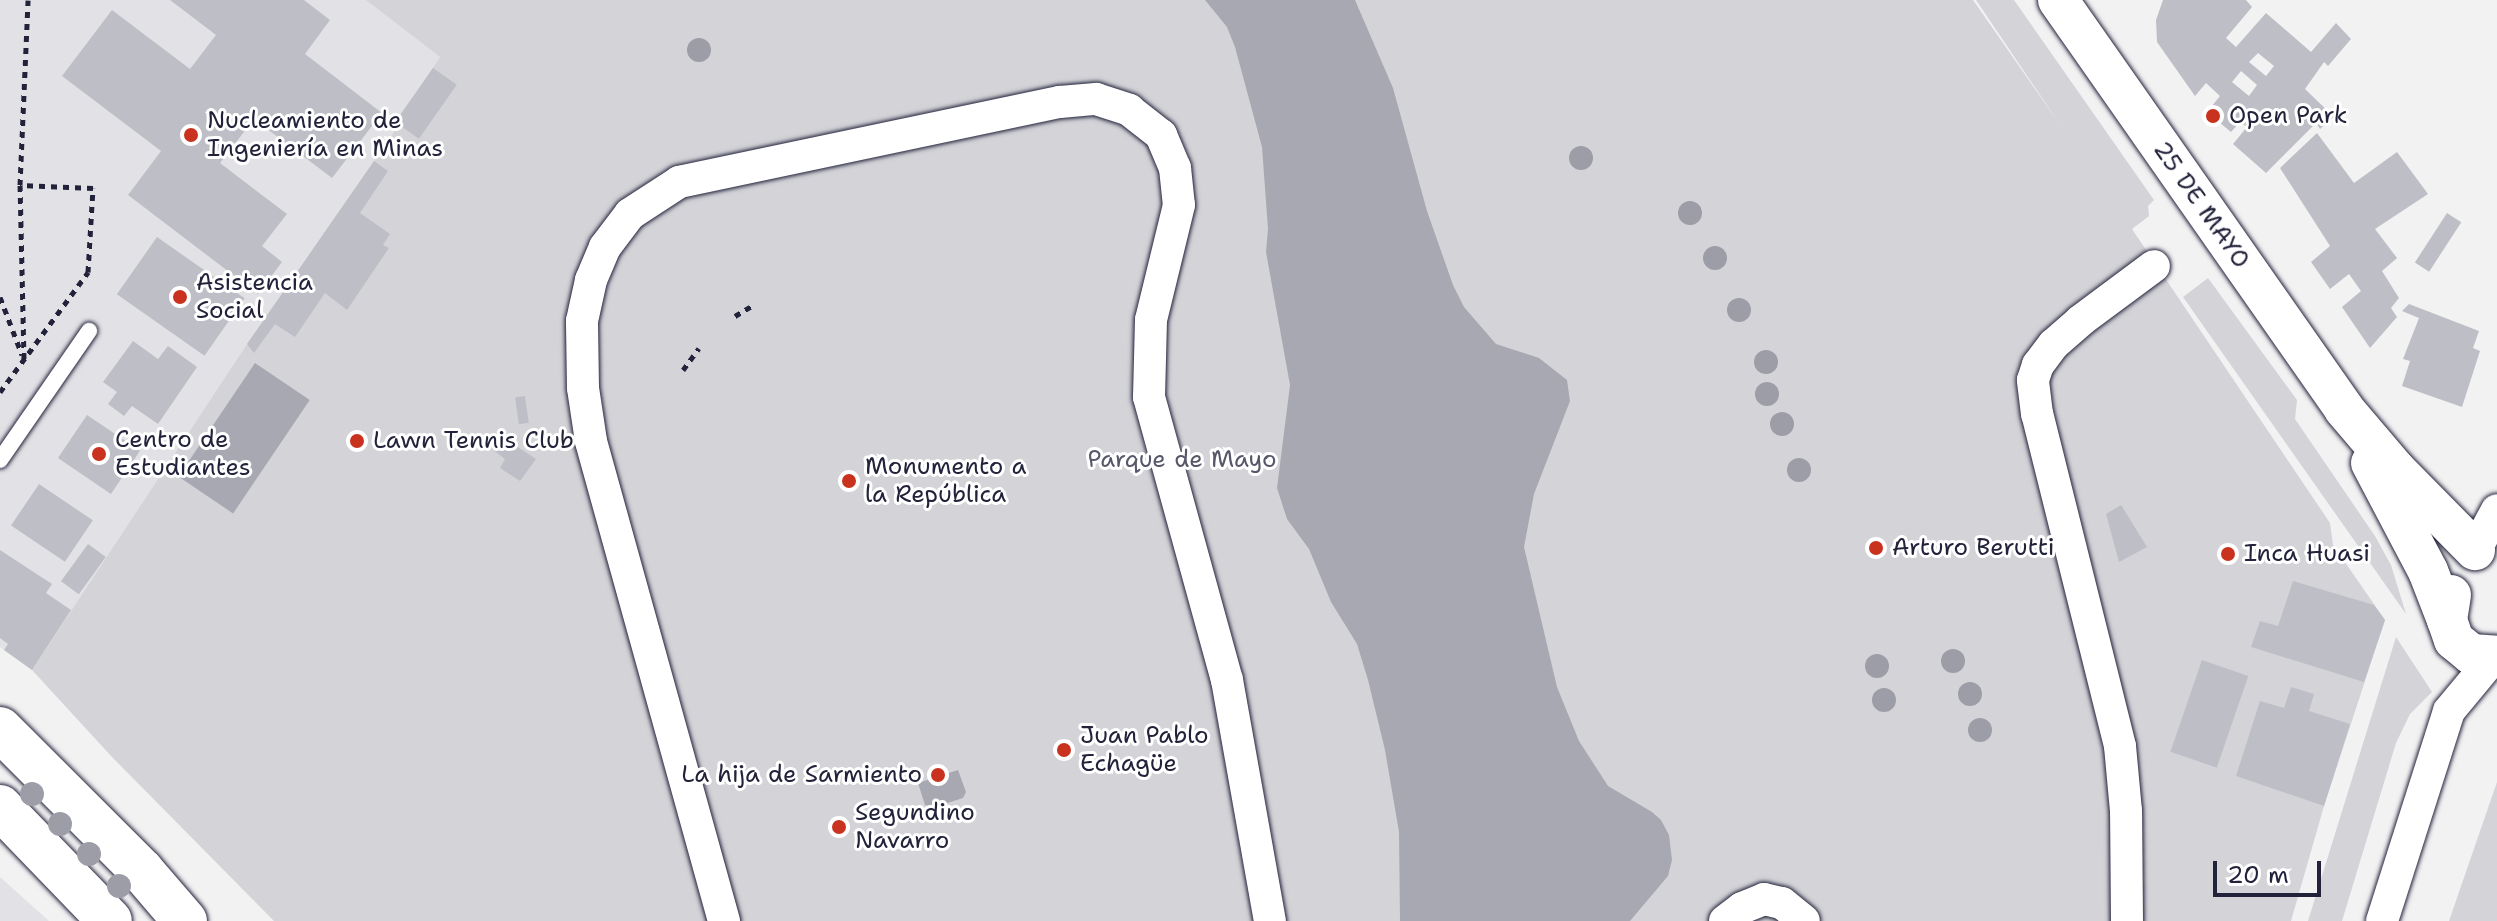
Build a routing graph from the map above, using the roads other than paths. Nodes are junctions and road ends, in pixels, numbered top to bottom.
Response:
1 (2058, 0) edge
2 (2154, 266) dead end
3 (89, 331) dead end
4 (2344, 409) junction
5 (0, 460) edge
6 (2497, 510) edge
7 (2483, 549) edge
8 (2447, 620) junction
9 (2495, 657) edge
10 (0, 729) edge
11 (0, 807) edge
12 (110, 921) edge
13 (185, 921) edge
14 (724, 921) edge
15 (1270, 921) edge
16 (1725, 921) edge
17 (1804, 921) edge
18 (2127, 921) edge
19 (2382, 921) edge

1 - 4 street, 25 DE MAYO
2 - 18 street
3 - 5 lane
4 - 7 street, 25 DE MAYO
4 - 8 street, 25 DE MAYO
6 - 7 street
7 - 8 street
8 - 9 street, 25 DE MAYO
9 - 19 street
10 - 13 main road
11 - 12 main road
14 - 15 street
16 - 17 street

